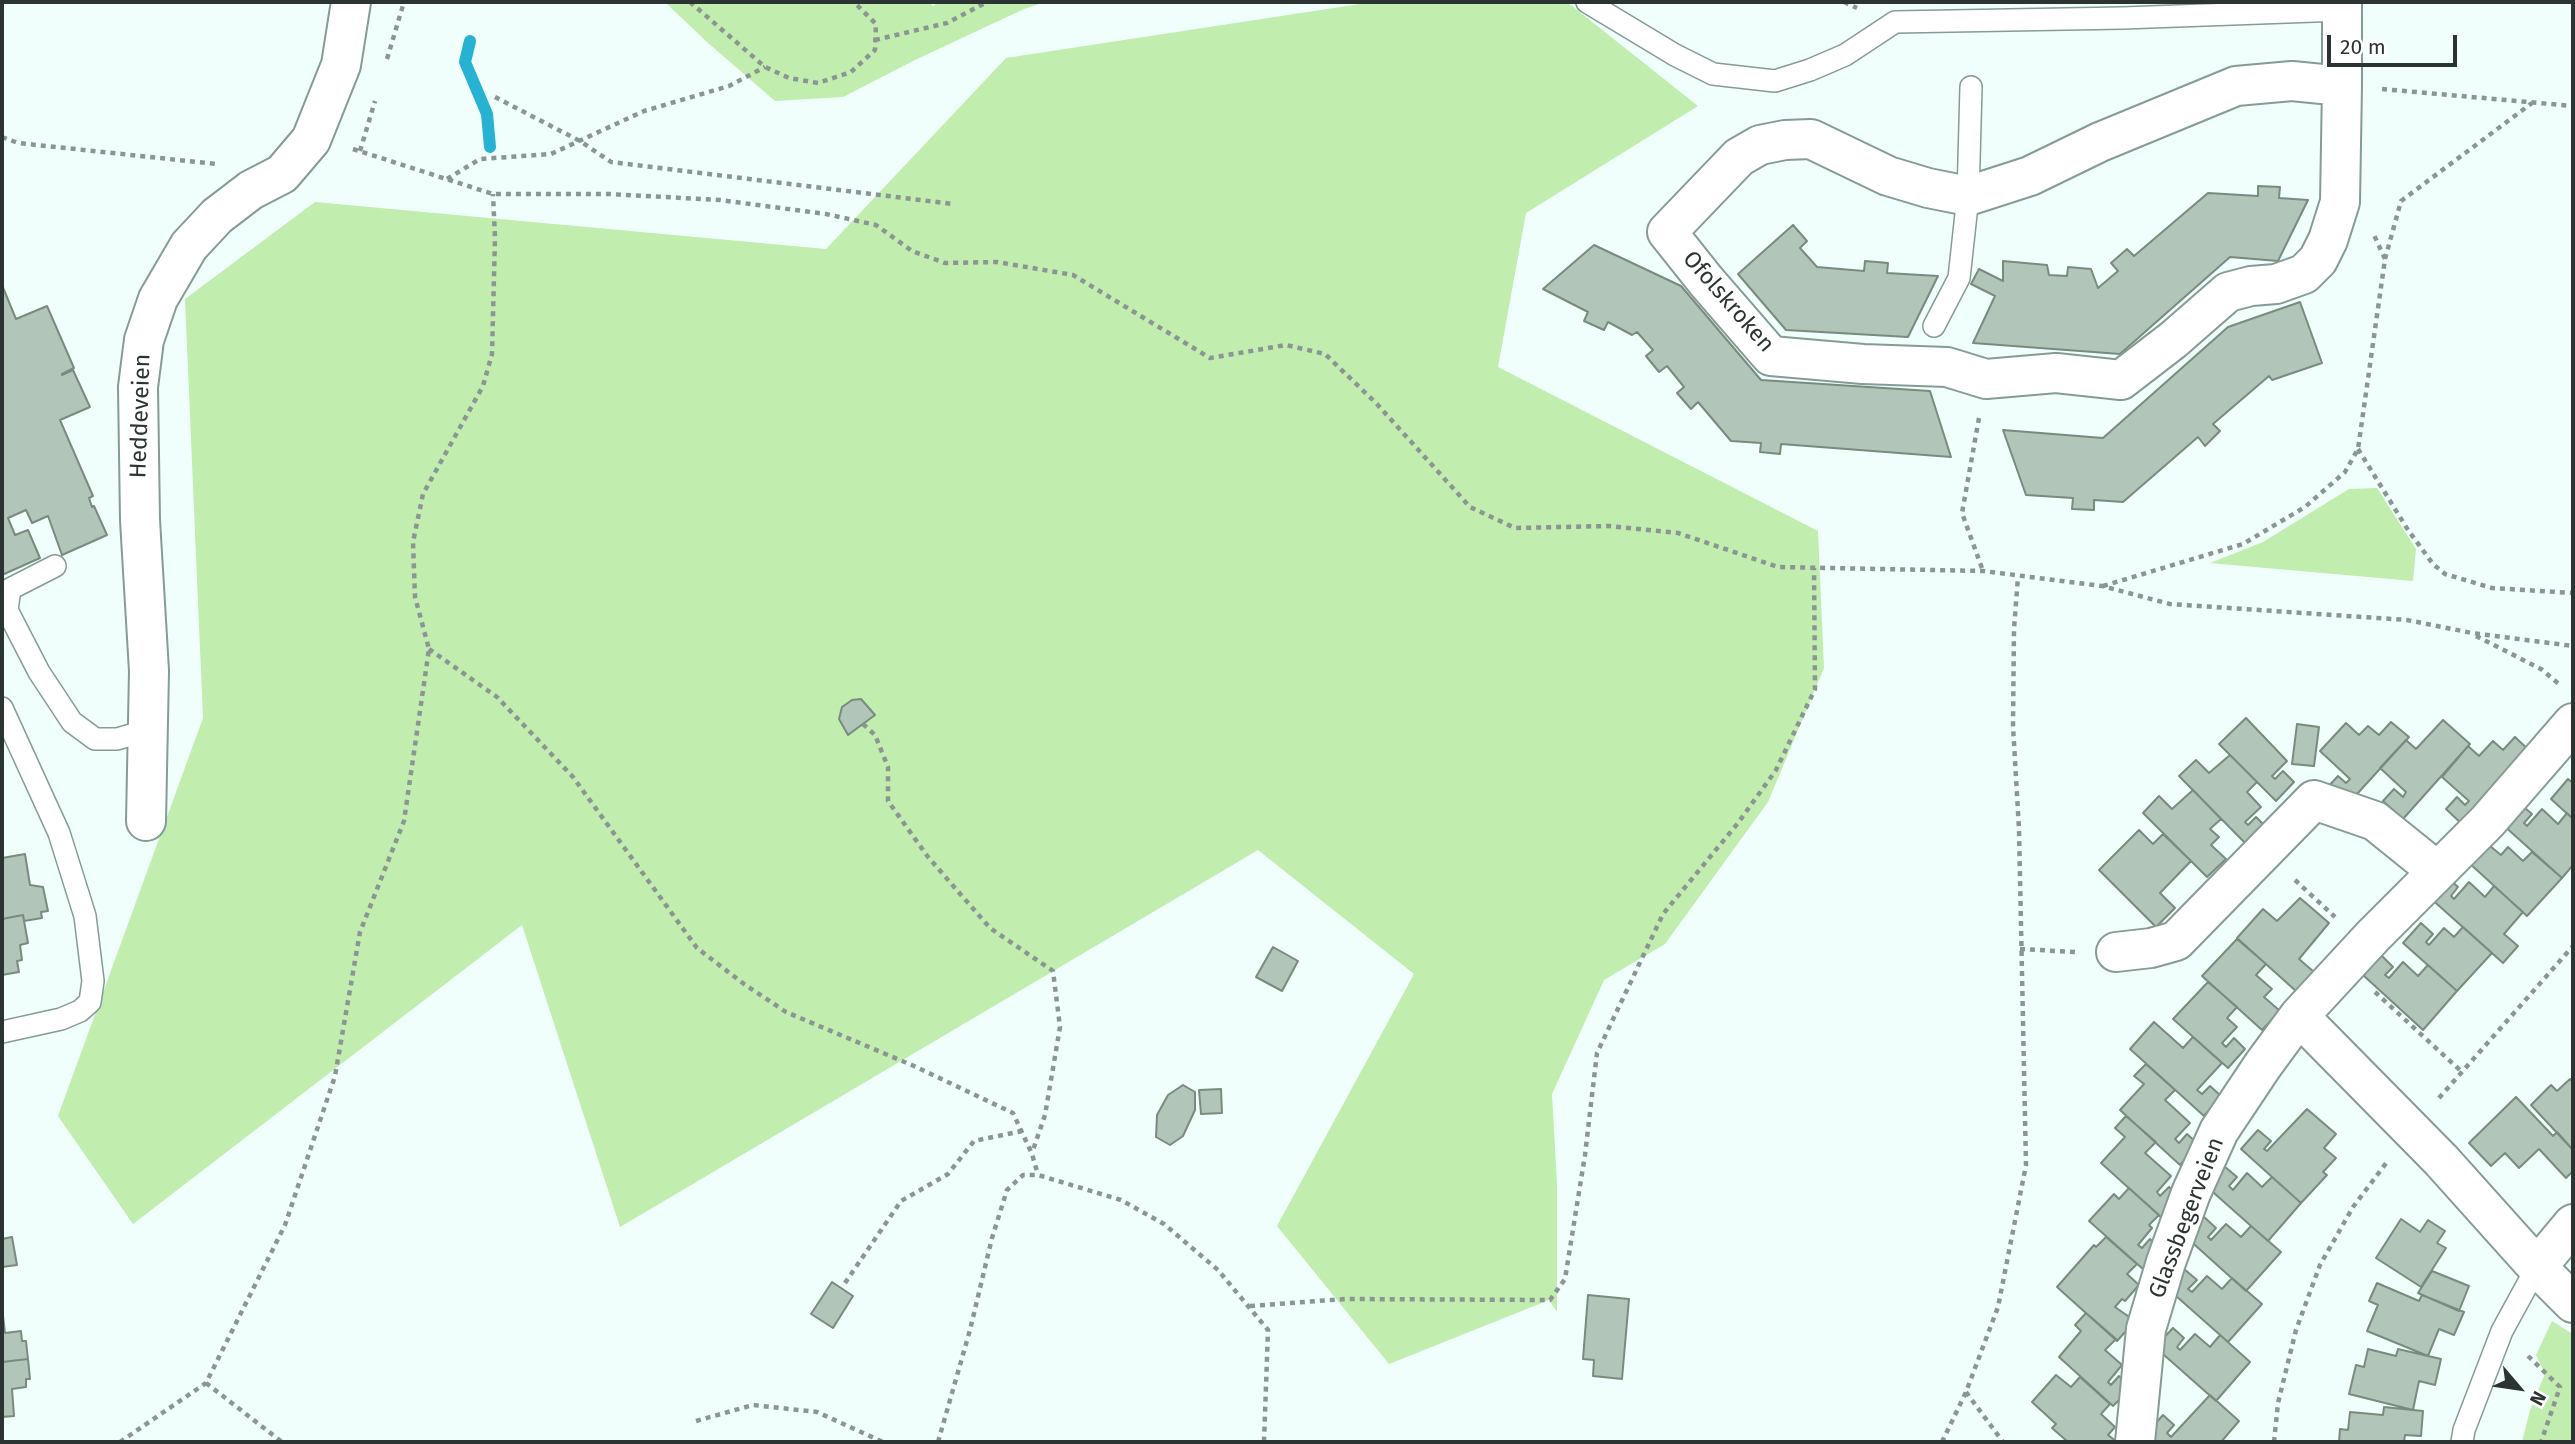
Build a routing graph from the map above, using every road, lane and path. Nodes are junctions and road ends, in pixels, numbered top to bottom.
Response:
1 (351, 2) edge
2 (690, 2) edge
3 (987, 2) edge
4 (1587, 2) edge
5 (856, 4) dead end
6 (2342, 6) edge
7 (875, 40) junction
8 (765, 67) junction
9 (2342, 86) junction
10 (1971, 87) dead end
11 (495, 97) dead end
12 (2533, 102) junction
13 (2573, 106) edge
14 (2, 137) edge
15 (311, 140) junction
16 (580, 141) junction
17 (219, 165) dead end
18 (446, 179) junction
19 (493, 194) junction
20 (1968, 196) junction
21 (2340, 202) junction
22 (953, 204) dead end
23 (2385, 259) junction
24 (1934, 326) dead end
25 (1986, 379) junction
26 (2358, 449) junction
27 (55, 566) dead end
28 (1814, 568) junction
29 (1983, 571) junction
30 (2018, 577) junction
31 (2102, 586) junction
32 (2573, 593) edge
33 (2472, 633) junction
34 (2573, 646) edge
35 (429, 649) junction
36 (2568, 705) edge
37 (2, 708) edge
38 (863, 724) dead end
39 (148, 730) junction
40 (146, 821) dead end
41 (2264, 851) junction
42 (2437, 871) junction
43 (2373, 936) junction
44 (2573, 946) edge
45 (2020, 949) junction
46 (2116, 952) joint
47 (2346, 965) junction
48 (2299, 1017) junction
49 (2, 1032) edge
50 (2462, 1072) junction
51 (2410, 1130) junction
52 (1022, 1131) junction
53 (1032, 1154) junction
54 (1038, 1175) junction
55 (2573, 1224) edge
56 (2536, 1267) junction
57 (845, 1283) dead end
58 (2573, 1303) edge
59 (1250, 1306) junction
60 (2502, 1331) junction
61 (205, 1383) junction
62 (1966, 1392) junction
63 (696, 1421) dead end
64 (120, 1442) edge
65 (282, 1442) edge
66 (883, 1442) edge
67 (939, 1442) edge
68 (1264, 1442) edge
69 (1942, 1442) edge
70 (2003, 1442) edge
71 (2135, 1442) edge
72 (2274, 1442) edge
73 (2462, 1442) edge
74 (2541, 1442) edge

1 - 15 street, Heddeveien
2 - 8 path
3 - 7 path
4 - 6 lane
5 - 7 path
6 - 9 street, Ofolskroken
7 - 8 path
8 - 16 path
9 - 12 path
9 - 20 street, Ofolskroken
9 - 21 street, Ofolskroken
10 - 20 lane
11 - 16 path
12 - 13 path
12 - 23 path
14 - 17 path
15 - 18 path
15 - 39 street, Heddeveien
16 - 18 path
16 - 22 path
18 - 19 path
19 - 28 path
19 - 35 path
20 - 24 lane
20 - 25 street, Ofolskroken
21 - 23 path
21 - 25 street, Ofolskroken
23 - 26 path
25 - 29 path
26 - 31 path
26 - 32 path
27 - 39 lane
28 - 29 path
28 - 59 path
29 - 30 path
30 - 31 path
30 - 45 path
31 - 33 path
33 - 34 path
33 - 36 path
35 - 52 path
35 - 61 path
36 - 42 street, Glassbegerveien
37 - 49 lane
38 - 53 path
39 - 40 street, Heddeveien
41 - 42 street
41 - 43 path
41 - 46 street
42 - 43 street, Glassbegerveien
43 - 47 street, Glassbegerveien
44 - 50 path
45 - 46 path
45 - 62 path
47 - 48 street, Glassbegerveien
47 - 50 path
48 - 51 street
48 - 71 street, Glassbegerveien
50 - 51 path
51 - 56 street
51 - 72 path
52 - 53 path
52 - 57 path
53 - 54 path
54 - 59 path
54 - 67 path
55 - 56 street
56 - 58 street
56 - 60 lane
59 - 68 path
60 - 73 lane
60 - 74 path
61 - 64 path
61 - 65 path
62 - 69 path
62 - 70 path
63 - 66 path

